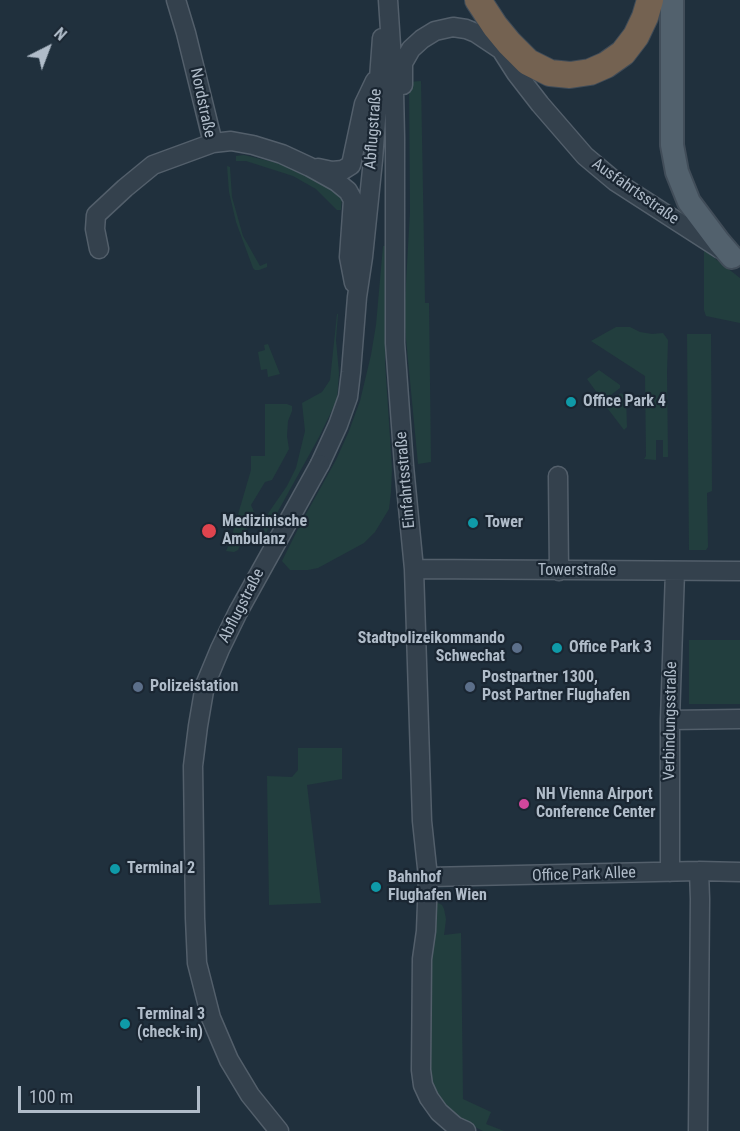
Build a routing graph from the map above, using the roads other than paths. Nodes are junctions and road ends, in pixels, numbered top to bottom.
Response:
1 (176, 0) edge
2 (477, 0) edge
3 (650, 0) edge
4 (672, 0) edge
5 (388, 3) edge
6 (500, 49) junction
7 (378, 75) junction
8 (395, 138) junction
9 (213, 143) junction
10 (310, 167) junction
11 (99, 249) dead end
12 (736, 260) edge
13 (357, 297) junction
14 (558, 476) dead end
15 (414, 569) junction
16 (559, 571) junction
17 (675, 571) junction
18 (740, 571) edge
19 (740, 719) edge
20 (670, 720) junction
21 (699, 871) junction
22 (670, 872) junction
23 (740, 872) edge
24 (428, 877) junction
25 (279, 1131) edge
26 (466, 1131) edge
27 (698, 1131) edge

1 - 9 street, Nordstraße
2 - 3 highway
2 - 6 street, Ausfahrtsstraße
4 - 12 main road
5 - 7 street, Abflugstraße
5 - 8 street, Einfahrtsstraße
6 - 8 street
6 - 12 street, Ausfahrtsstraße
7 - 10 street
7 - 13 street, Abflugstraße
8 - 15 street, Einfahrtsstraße
9 - 10 street
9 - 11 street, Nordstraße
10 - 13 street
13 - 25 street, Abflugstraße, bridge
14 - 16 street
15 - 16 street, Towerstraße
15 - 24 street, Einfahrtsstraße
16 - 17 street, Towerstraße
17 - 18 street, Towerstraße
17 - 20 street, Verbindungsstraße
19 - 20 street
20 - 22 street, Verbindungsstraße
21 - 22 street, Office Park Allee
21 - 23 street, Office Park Allee
21 - 27 street
22 - 24 street, Office Park Allee
24 - 26 street, Einfahrtsstraße

